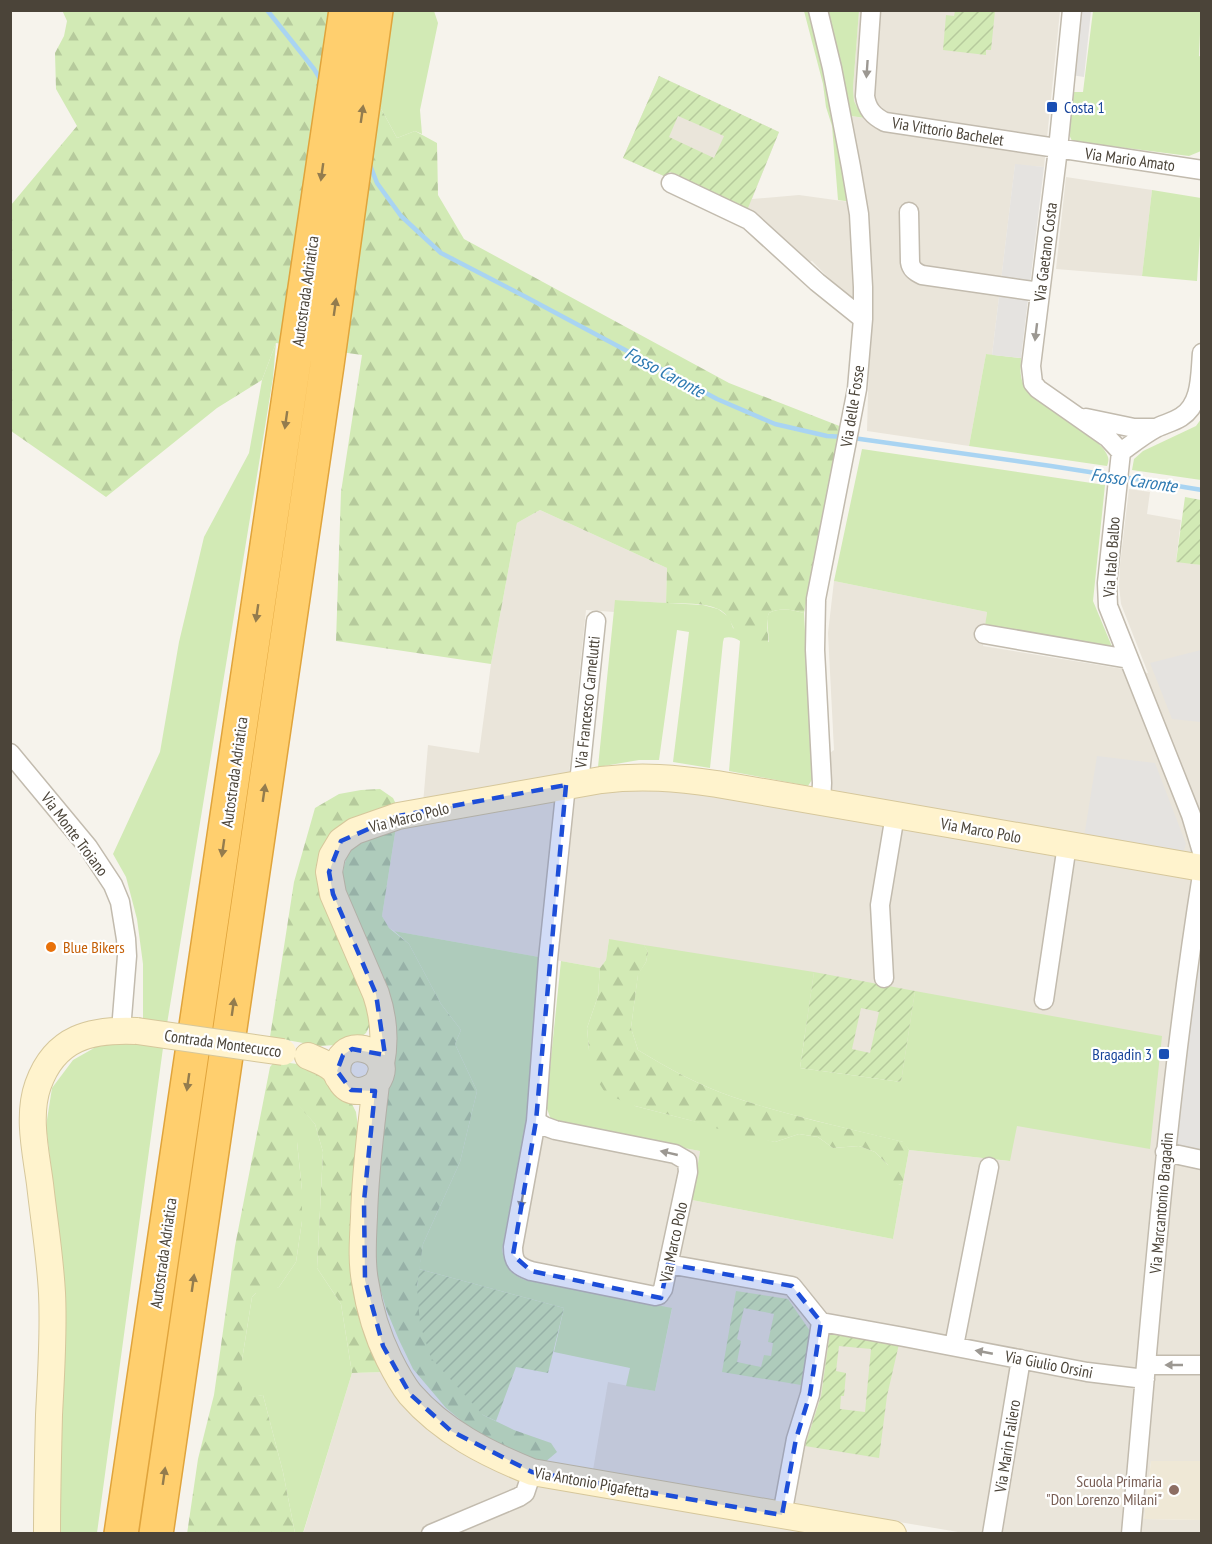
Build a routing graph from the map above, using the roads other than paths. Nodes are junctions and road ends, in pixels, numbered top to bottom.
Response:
1 (346, 10) edge
2 (376, 10) edge
3 (818, 10) edge
4 (871, 10) edge
5 (1072, 10) edge
6 (1058, 149) junction
7 (1202, 170) edge
8 (671, 183) dead end
9 (909, 212) dead end
10 (1040, 292) junction
11 (862, 319) junction
12 (1202, 353) edge
13 (1076, 415) junction
14 (1155, 428) junction
15 (1120, 459) junction
16 (596, 621) dead end
17 (984, 634) dead end
18 (1129, 659) junction
19 (10, 753) edge
20 (572, 784) junction
21 (821, 803) junction
22 (895, 815) junction
23 (1067, 845) junction
24 (1201, 848) edge
25 (1202, 868) edge
26 (1202, 875) edge
27 (884, 978) dead end
28 (1044, 1000) dead end
29 (129, 1030) junction
30 (360, 1070) junction
31 (536, 1121) junction
32 (1165, 1152) junction
33 (1202, 1160) edge
34 (989, 1167) dead end
35 (668, 1264) junction
36 (821, 1322) junction
37 (954, 1346) junction
38 (1021, 1359) junction
39 (1202, 1365) edge
40 (1146, 1372) junction
41 (532, 1472) junction
42 (783, 1515) junction
43 (46, 1533) edge
44 (121, 1533) edge
45 (156, 1533) edge
46 (431, 1533) edge
47 (893, 1533) edge
48 (992, 1533) edge
49 (1131, 1533) edge

1 -> 44 highway, Autostrada Adriatica
45 -> 2 highway, Autostrada Adriatica
3 - 11 street, Via delle Fosse
4 -> 6 street, Via Vittorio Bachelet
5 - 6 street, Via Gaetano Costa
6 - 7 street, Via Mario Amato
6 - 10 street, Via Gaetano Costa
8 - 11 street
9 - 10 street
10 -> 13 street, Via Gaetano Costa
11 - 21 street, Via delle Fosse
12 - 14 street
13 - 14 street
13 - 15 street, Via Gaetano Costa
14 - 15 street
15 - 18 street, Via Italo Balbo
16 - 20 street, Via Francesco Carnelutti
17 - 18 street
18 - 24 street, Via Italo Balbo
19 - 29 street, Via Monte Troiano
20 - 21 main road, Via Marco Polo
20 - 30 main road, Via Marco Polo
20 - 31 street, Via Marco Polo
21 - 22 main road, Via Marco Polo
22 - 23 main road, Via Marco Polo
22 - 27 street
23 - 25 main road, Via Marco Polo
23 - 28 street
26 - 32 street, Via Marcantonio Bragadin
29 - 30 main road, Contrada Montecucco, bridge
29 - 43 main road, Contrada Montecucco
30 - 41 main road, Via Antonio Pigafetta
35 -> 31 street, Via Marco Polo
31 -> 35 street, Via Marco Polo
32 - 33 street
32 - 40 street, Via Marcantonio Bragadin
34 - 37 street
35 - 36 street
36 - 37 street, Via Giulio Orsini
36 - 42 street
38 -> 37 street, Via Giulio Orsini
38 - 40 street, Via Giulio Orsini
38 - 48 street, Via Marin Faliero
39 -> 40 street, Via Giulio Orsini
40 - 49 street, Via Marcantonio Bragadin
41 - 42 main road, Via Antonio Pigafetta
41 - 46 street
42 - 47 main road, Via Antonio Pigafetta

